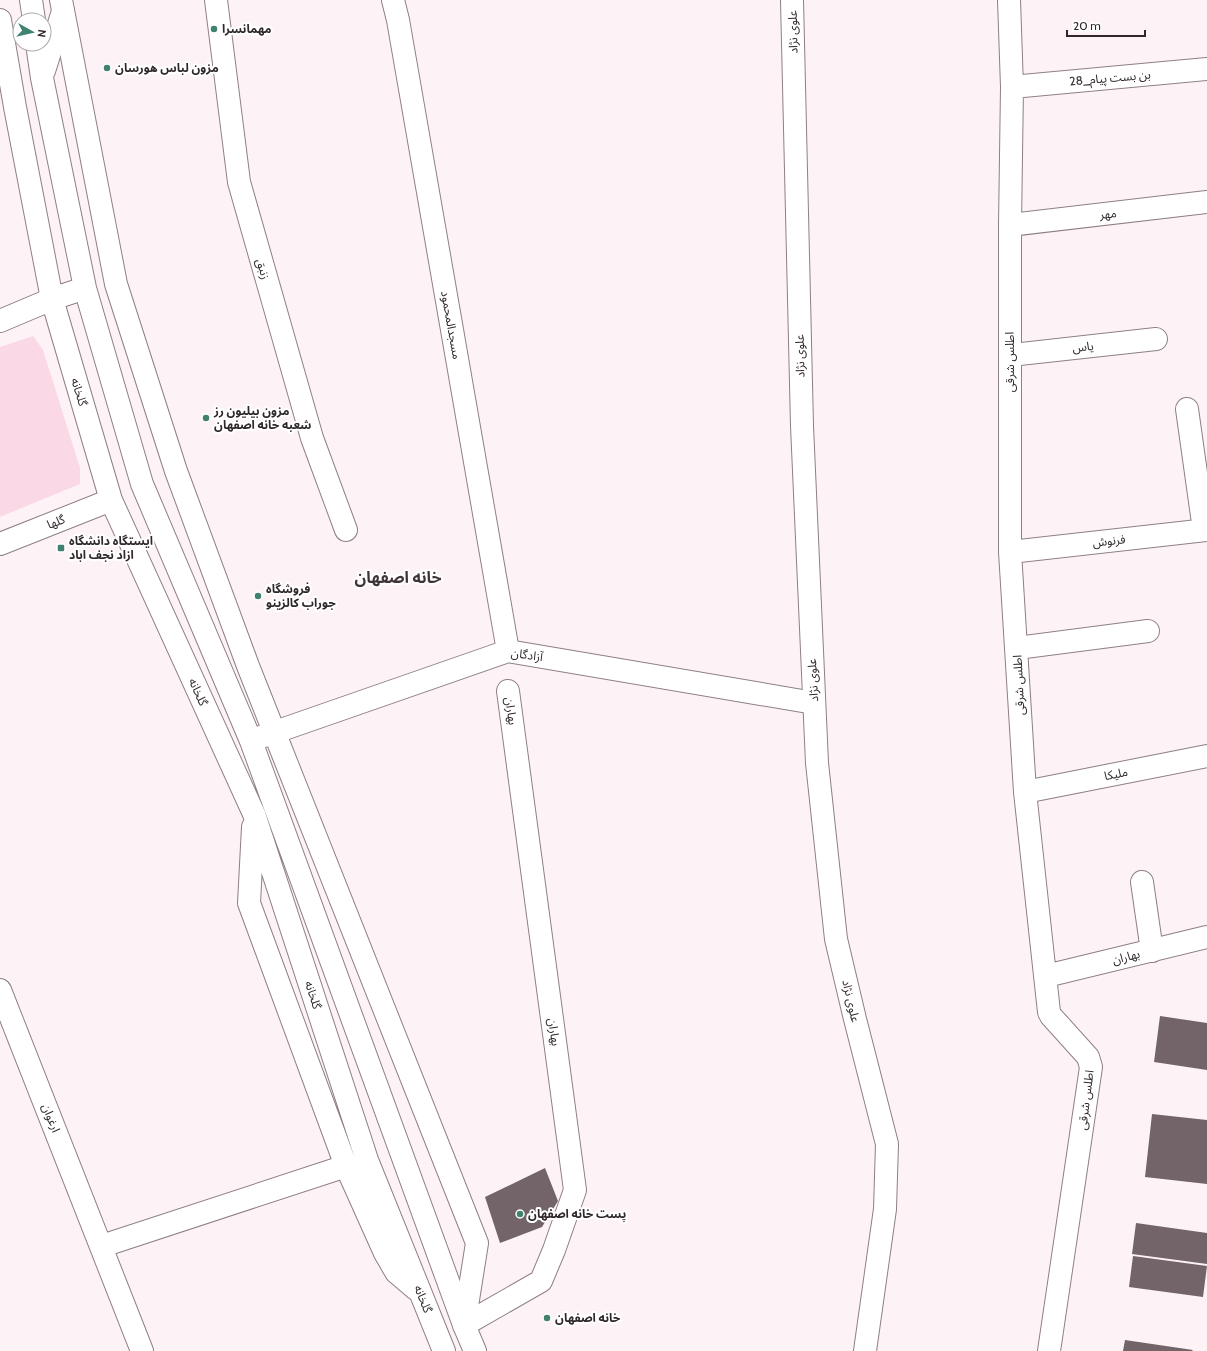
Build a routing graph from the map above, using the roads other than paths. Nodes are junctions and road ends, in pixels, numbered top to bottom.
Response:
1 (31, 0) edge
2 (216, 0) edge
3 (393, 0) edge
4 (792, 0) edge
5 (1009, 0) edge
6 (62, 5) edge
7 (33, 12) edge
8 (0, 20) edge
9 (38, 52) edge
10 (1207, 69) edge
11 (0, 75) edge
12 (42, 78) junction
13 (1012, 87) junction
14 (14, 106) junction
15 (1207, 202) edge
16 (1010, 225) junction
17 (85, 288) junction
18 (52, 299) junction
19 (0, 321) edge
20 (1156, 339) dead end
21 (1010, 355) junction
22 (1187, 409) dead end
23 (111, 500) junction
24 (346, 530) dead end
25 (1206, 530) edge
26 (0, 544) edge
27 (1010, 552) junction
28 (1148, 631) dead end
29 (1017, 648) junction
30 (508, 651) junction
31 (508, 690) dead end
32 (814, 703) junction
33 (274, 732) junction
34 (251, 741) junction
35 (1207, 756) edge
36 (1025, 792) junction
37 (254, 814) junction
38 (1142, 882) dead end
39 (1207, 937) edge
40 (1152, 951) junction
41 (1046, 976) junction
42 (0, 990) edge
43 (346, 1166) junction
44 (102, 1246) junction
45 (421, 1294) junction
46 (464, 1325) junction
47 (142, 1351) edge
48 (444, 1351) edge
49 (475, 1351) edge
50 (865, 1351) edge
51 (1049, 1351) edge

1 - 7 street
2 - 24 street, زنبق
3 - 30 street, مسجدالمحمود
4 - 32 street, علوی نژاد
5 - 13 street, اطلس شرقی
6 - 12 street
6 - 33 street
8 - 14 street, گلخانه
9 - 12 street
10 - 13 street, بن بست پیام_28
11 - 14 street
12 - 17 street
13 - 16 street, اطلس شرقی
14 - 18 street, گلخانه
15 - 16 street, مهر
16 - 21 street, اطلس شرقی
17 - 18 street
17 - 34 street
18 - 19 street
18 - 23 street, گلخانه
20 - 21 street, یاس
21 - 27 street, اطلس شرقی
22 - 25 street
23 - 26 street, گلها
23 - 37 street, گلخانه
25 - 27 street, فرنوش
27 - 29 street, اطلس شرقی
28 - 29 street
29 - 36 street, اطلس شرقی
30 - 32 street, آزادگان
30 - 33 street, آزادگان
31 - 46 street, بهاران
32 - 50 street, علوی نژاد
33 - 34 street, آزادگان
33 - 46 street
34 - 46 street
35 - 36 street, ملیکا
36 - 41 street, اطلس شرقی
37 - 43 street
37 - 45 street, گلخانه
38 - 40 street
39 - 40 street, بهاران
40 - 41 street, بهاران
41 - 51 street, اطلس شرقی
42 - 44 street, ارغوان
43 - 44 street
43 - 45 street
44 - 47 street, ارغوان
45 - 48 street, گلخانه
46 - 49 street

